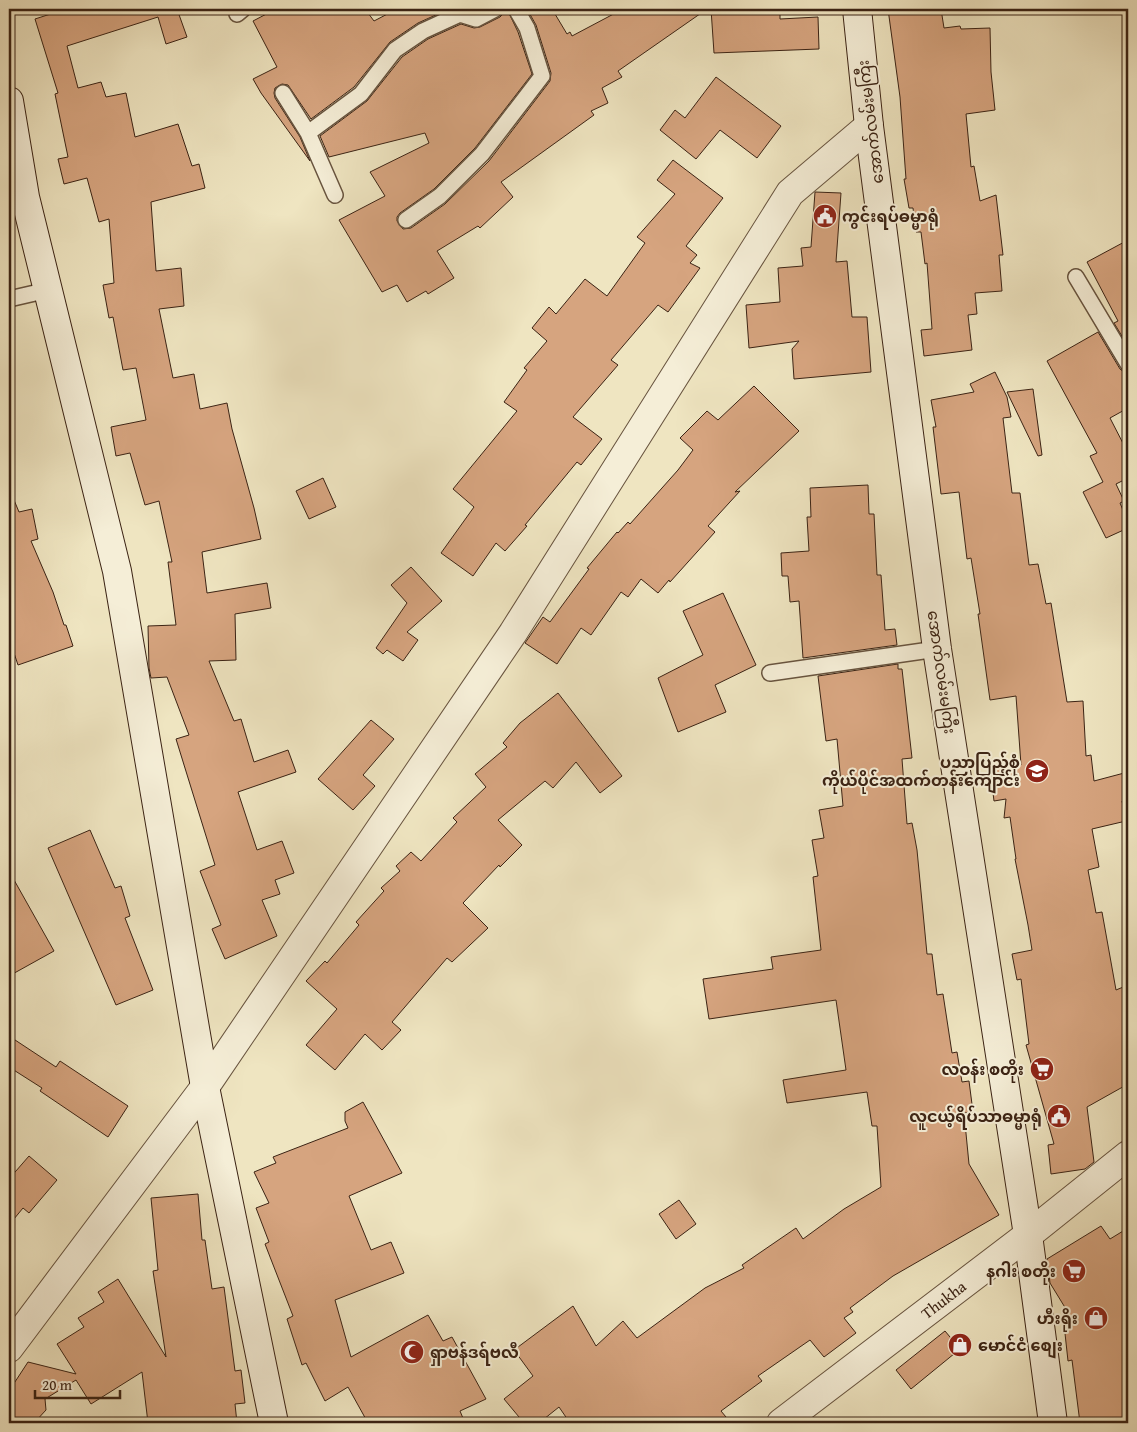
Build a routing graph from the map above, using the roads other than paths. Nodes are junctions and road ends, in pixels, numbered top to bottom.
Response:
1 (495, 9) edge
2 (516, 9) edge
3 (857, 9) edge
4 (283, 93) dead end
5 (9, 101) edge
6 (869, 126) junction
7 (308, 133) junction
8 (335, 195) dead end
9 (406, 220) dead end
10 (1076, 277) dead end
11 (48, 290) junction
12 (9, 299) edge
13 (1128, 364) edge
14 (938, 649) junction
15 (770, 673) dead end
16 (205, 1087) junction
17 (1128, 1155) edge
18 (1028, 1235) junction
19 (9, 1348) edge
20 (274, 1423) edge
21 (781, 1423) edge
22 (1053, 1423) edge

1 - 7 lane
2 - 9 lane
3 - 6 main road, အောက်လမ်းမကြီး
4 - 7 lane
5 - 11 main road
6 - 14 main road, အောက်လမ်းမကြီး
6 - 16 main road
7 - 8 lane
10 - 13 lane
11 - 12 lane
11 - 16 main road
14 - 15 lane
14 - 18 main road, အောက်လမ်းမကြီး
16 - 19 main road
16 - 20 main road
17 - 18 main road, Thukha
18 - 21 main road, Thukha
18 - 22 main road, အောက်လမ်းမကြီး

